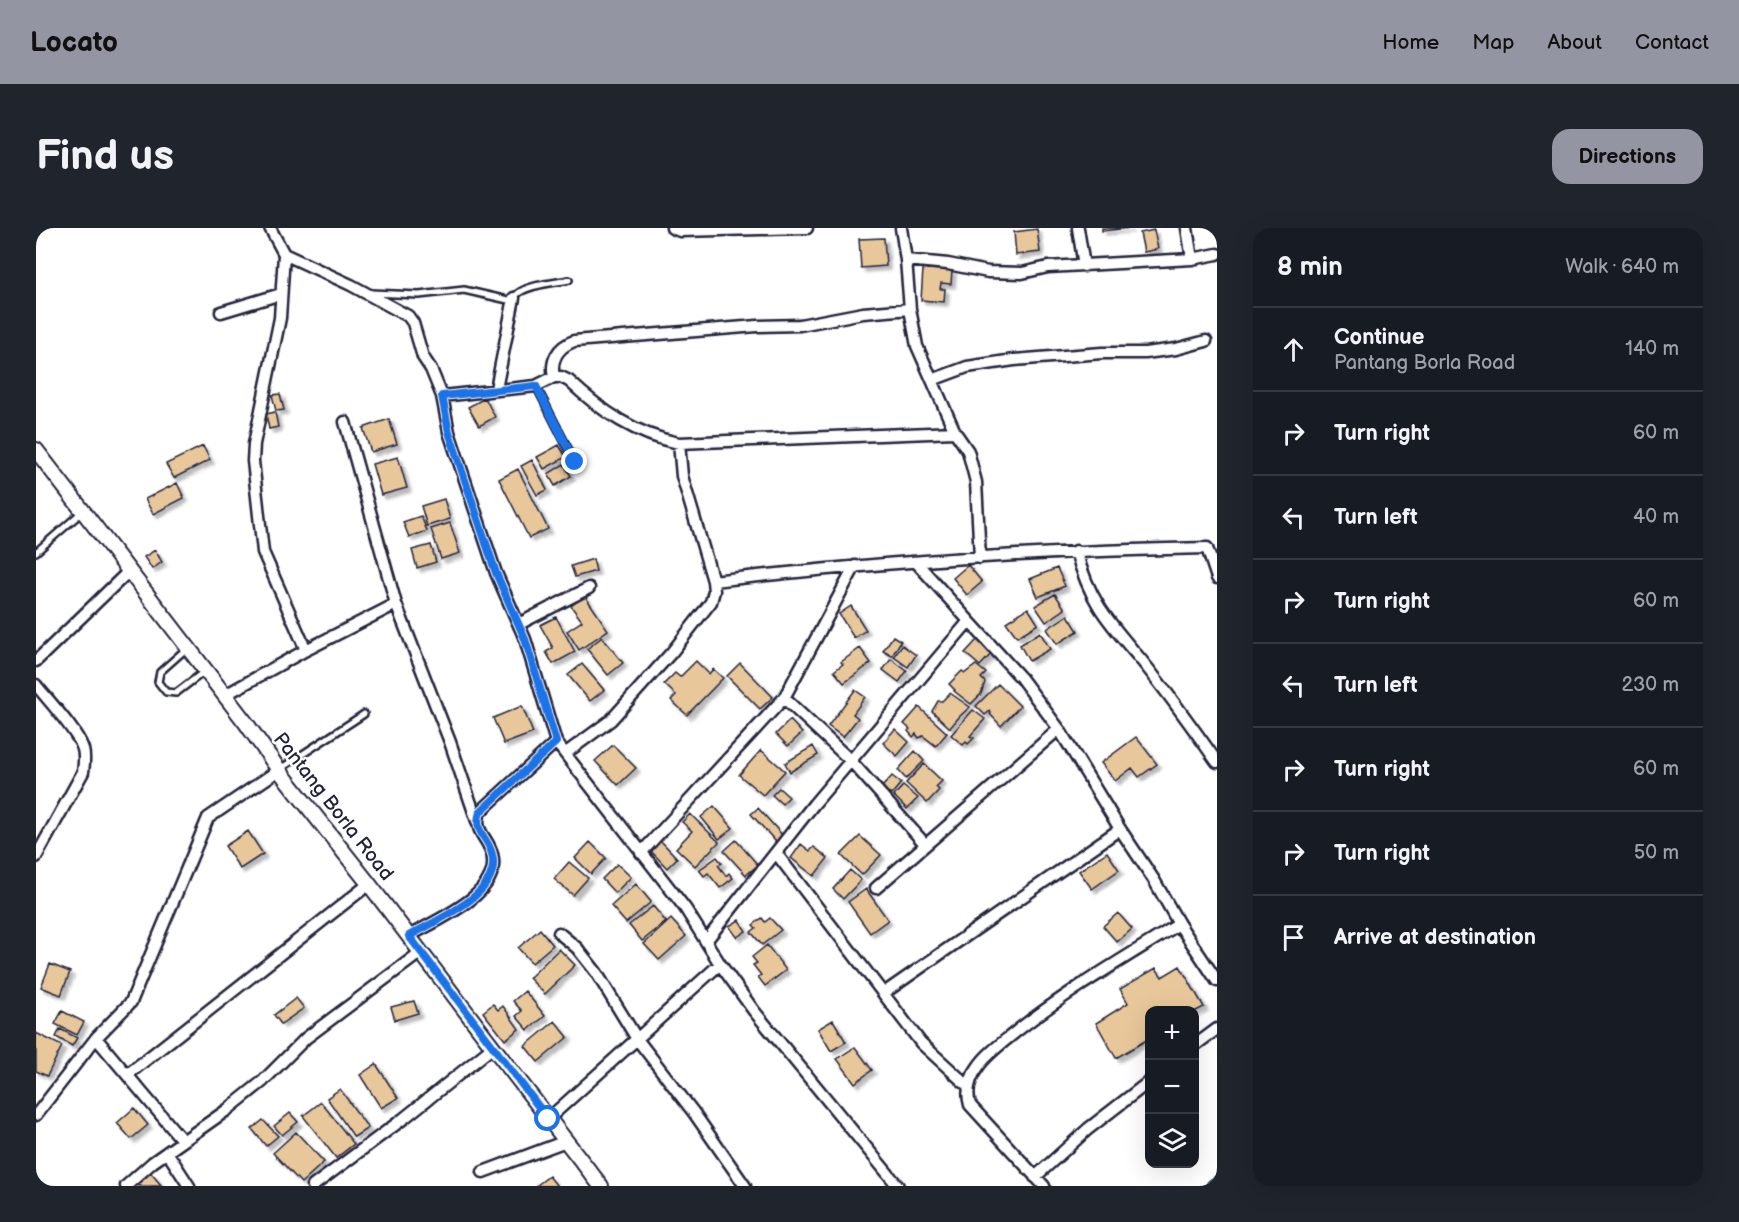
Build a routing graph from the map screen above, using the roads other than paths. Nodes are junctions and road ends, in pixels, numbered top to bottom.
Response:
1 (270, 228) edge
2 (672, 228) edge
3 (807, 228) edge
4 (901, 228) edge
5 (1078, 228) edge
6 (1187, 228) edge
7 (1217, 254) edge
8 (284, 255) junction
9 (1192, 258) junction
10 (906, 260) junction
11 (1084, 266) junction
12 (569, 280) dead end
13 (367, 293) junction
14 (281, 294) junction
15 (514, 298) junction
16 (910, 309) junction
17 (221, 312) dead end
18 (1206, 341) dead end
19 (554, 377) junction
20 (932, 380) junction
21 (536, 386) junction
22 (496, 389) junction
23 (442, 396) junction
24 (345, 422) dead end
25 (955, 432) junction
26 (680, 443) junction
27 (36, 450) edge
28 (575, 462) dead end
29 (82, 512) junction
30 (1212, 547) edge
31 (1076, 551) junction
32 (36, 552) edge
33 (980, 558) junction
34 (916, 562) junction
35 (855, 566) junction
36 (130, 570) junction
37 (1217, 578) edge
38 (713, 581) junction
39 (589, 588) dead end
40 (396, 604) junction
41 (969, 621) junction
42 (519, 624) junction
43 (188, 647) junction
44 (306, 650) junction
45 (36, 661) edge
46 (206, 670) junction
47 (36, 685) edge
48 (225, 695) junction
49 (784, 698) junction
50 (364, 714) dead end
51 (1059, 729) junction
52 (556, 742) junction
53 (566, 753) junction
54 (851, 761) junction
55 (1217, 762) edge
56 (279, 770) junction
57 (477, 821) junction
58 (1120, 829) junction
59 (925, 844) junction
60 (776, 853) junction
61 (641, 854) junction
62 (36, 857) edge
63 (369, 884) junction
64 (876, 888) dead end
65 (1179, 924) junction
66 (559, 933) dead end
67 (409, 936) junction
68 (706, 941) junction
69 (421, 952) junction
70 (720, 964) junction
71 (1217, 981) edge
72 (884, 993) junction
73 (1217, 1029) edge
74 (96, 1038) junction
75 (637, 1040) junction
76 (1199, 1042) edge
77 (493, 1047) junction
78 (128, 1074) junction
79 (1145, 1084) edge
80 (968, 1086) junction
81 (36, 1115) edge
82 (548, 1119) junction
83 (182, 1140) junction
84 (566, 1141) junction
85 (166, 1152) junction
86 (483, 1172) dead end
87 (1035, 1177) junction
88 (1217, 1183) edge
89 (126, 1186) edge
90 (189, 1186) edge
91 (313, 1186) edge
92 (601, 1186) edge
93 (745, 1186) edge
94 (898, 1186) edge
95 (1044, 1186) edge
96 (1213, 1186) edge

1 - 8 street
2 - 3 street
4 - 10 street
5 - 11 street
6 - 9 street
7 - 9 street
8 - 13 street
8 - 14 street
9 - 11 street
10 - 11 street
10 - 16 street
12 - 15 lane
13 - 15 lane
13 - 23 street
14 - 17 street
14 - 44 street
15 - 22 street
16 - 19 street
16 - 20 street
18 - 20 street
19 - 21 street
19 - 26 street
20 - 25 street
21 - 22 street
21 - 28 lane
22 - 23 street
23 - 42 street
24 - 40 street
25 - 26 street
25 - 33 street
26 - 38 street
27 - 29 street, Pantang Borla Road
29 - 32 lane
29 - 36 street, Pantang Borla Road
30 - 31 street
30 - 37 street
31 - 33 street
31 - 55 street
33 - 34 street
34 - 35 street
34 - 41 street
35 - 38 street
35 - 49 street
36 - 43 street, Pantang Borla Road
36 - 45 street
38 - 53 street
39 - 42 street
40 - 44 street
40 - 57 street
41 - 51 street
41 - 54 street
42 - 52 street
43 - 46 street, Pantang Borla Road
43 - 46 lane
44 - 48 street
46 - 48 street, Pantang Borla Road
47 - 62 street
48 - 56 street, Pantang Borla Road
49 - 54 street
49 - 61 street
50 - 56 lane
51 - 58 street
51 - 59 street
52 - 53 street
52 - 57 street
53 - 61 street
54 - 59 street
54 - 60 street
56 - 63 street, Pantang Borla Road
56 - 74 street
57 - 67 street
58 - 65 street
58 - 72 street
59 - 64 street
60 - 68 street
60 - 72 street
61 - 68 street
63 - 67 street, Pantang Borla Road
63 - 78 street
65 - 71 street
65 - 80 street
66 - 75 street
67 - 69 street, Pantang Borla Road
68 - 70 street
69 - 77 street, Pantang Borla Road
69 - 83 street
70 - 75 street
70 - 94 street
72 - 80 street
73 - 76 street
74 - 78 street
74 - 81 street
75 - 82 street
75 - 93 street
77 - 82 street, Pantang Borla Road
77 - 91 street
78 - 83 street
79 - 87 street
80 - 87 street
82 - 84 street, Pantang Borla Road
83 - 85 street
84 - 86 street
84 - 92 street, Pantang Borla Road
85 - 89 street
85 - 90 street
87 - 95 street
88 - 96 street

